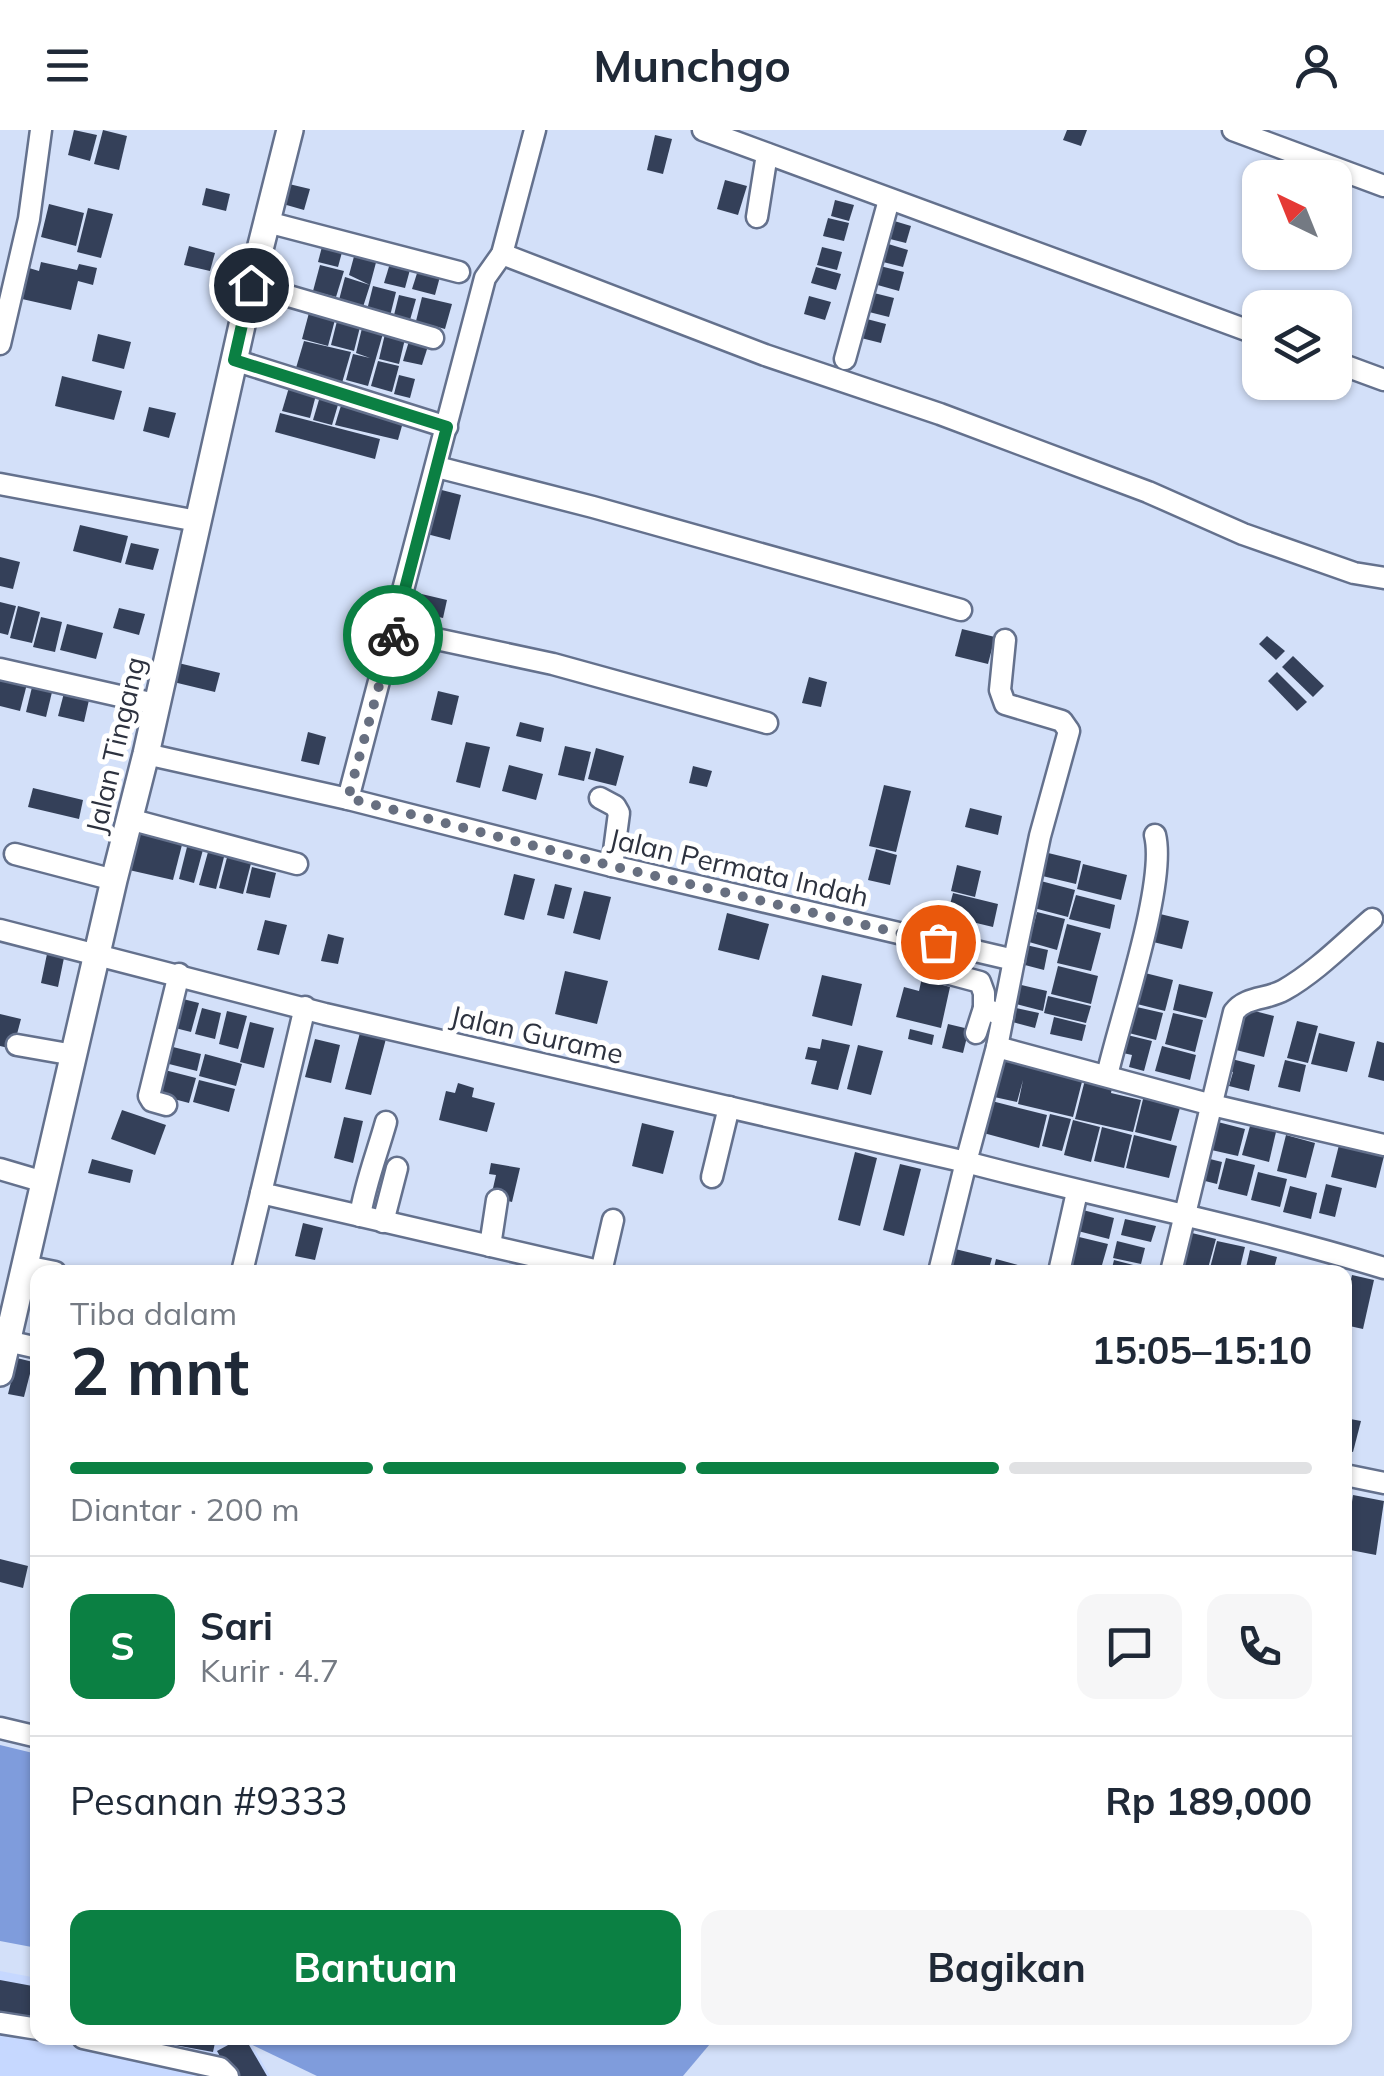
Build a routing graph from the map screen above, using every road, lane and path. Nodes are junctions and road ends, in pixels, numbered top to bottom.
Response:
1 (41, 130) edge
2 (290, 130) edge
3 (534, 130) edge
4 (704, 130) edge
5 (1233, 130) edge
6 (767, 154) junction
7 (1384, 186) edge
8 (888, 200) junction
9 (757, 217) dead end
10 (267, 222) junction
11 (502, 254) junction
12 (8, 270) edge
13 (458, 272) dead end
14 (251, 285) junction
15 (1242, 328) edge
16 (433, 338) dead end
17 (0, 344) edge
18 (846, 359) dead end
19 (234, 360) junction
20 (1352, 368) edge
21 (1384, 380) edge
22 (447, 427) junction
23 (437, 467) junction
24 (0, 484) edge
25 (197, 521) junction
26 (1384, 578) edge
27 (961, 610) dead end
28 (394, 630) junction
29 (1005, 640) dead end
30 (0, 669) edge
31 (155, 704) junction
32 (766, 723) dead end
33 (146, 754) junction
34 (348, 798) junction
35 (600, 798) dead end
36 (129, 819) junction
37 (1155, 834) dead end
38 (15, 854) dead end
39 (298, 864) dead end
40 (612, 866) junction
41 (114, 880) junction
42 (1372, 919) dead end
43 (0, 930) edge
44 (98, 953) junction
45 (1014, 960) junction
46 (940, 970) dead end
47 (179, 974) junction
48 (305, 1007) junction
49 (993, 1012) junction
50 (976, 1034) dead end
51 (18, 1044) dead end
52 (997, 1047) junction
53 (74, 1055) junction
54 (1106, 1076) junction
55 (1212, 1104) junction
56 (166, 1106) dead end
57 (729, 1107) junction
58 (386, 1122) dead end
59 (1384, 1145) edge
60 (966, 1162) junction
61 (397, 1168) dead end
62 (0, 1169) edge
63 (712, 1177) dead end
64 (44, 1182) junction
65 (1077, 1192) junction
66 (260, 1193) junction
67 (497, 1200) dead end
68 (360, 1216) junction
69 (1185, 1218) junction
70 (613, 1220) dead end
71 (383, 1222) junction
72 (490, 1246) junction
73 (244, 1265) edge
74 (572, 1265) edge
75 (603, 1265) edge
76 (941, 1265) edge
77 (1061, 1265) edge
78 (1173, 1265) edge
79 (25, 1266) junction
80 (30, 1267) edge
81 (1384, 1268) edge
82 (7, 1341) junction
83 (30, 1346) edge
84 (0, 1373) edge
85 (1352, 1476) edge
86 (1384, 1483) edge
87 (0, 1728) edge
88 (30, 1735) edge
89 (0, 2023) edge
90 (30, 2028) edge
91 (116, 2045) edge
92 (228, 2076) edge

1 - 12 street
2 - 10 main road, Jalan Tingang
3 - 11 street
4 - 6 street
5 - 7 street
6 - 8 street
6 - 9 street
8 - 15 street
8 - 18 street
10 - 13 street
10 - 14 main road, Jalan Tingang
11 - 22 street
11 - 26 street
12 - 17 street
14 - 16 street
14 - 19 main road, Jalan Tingang
19 - 22 street
19 - 25 main road, Jalan Tingang
20 - 21 street
22 - 23 street
23 - 27 street
23 - 28 street
24 - 25 street
25 - 31 main road, Jalan Tingang
28 - 32 street
28 - 34 street
29 - 45 street
30 - 31 street
31 - 33 main road, Jalan Tingang
33 - 34 street, Jalan Permata Indah
33 - 36 main road, Jalan Tingang
34 - 40 street, Jalan Permata Indah
35 - 40 street
36 - 39 street
36 - 41 main road, Jalan Tingang
37 - 54 street
38 - 41 street
40 - 45 street, Jalan Permata Indah
41 - 44 main road, Jalan Tingang
42 - 55 street
43 - 44 street, Jalan Gurame
44 - 47 street, Jalan Gurame
44 - 53 main road, Jalan Tingang
45 - 49 street
46 - 49 street
47 - 48 street, Jalan Gurame
47 - 56 street
48 - 57 street, Jalan Gurame
48 - 66 street
49 - 50 street
49 - 52 street
51 - 53 street
52 - 54 street
52 - 60 street
53 - 64 main road, Jalan Tingang
54 - 55 street
55 - 59 street
55 - 69 street
57 - 60 street, Jalan Gurame
57 - 63 street
58 - 68 street
60 - 65 street, Jalan Gurame
60 - 76 street
61 - 71 street
62 - 64 street
64 - 79 main road, Jalan Tingang
65 - 69 street, Jalan Gurame
65 - 77 street
66 - 68 street
66 - 73 street
67 - 72 street
68 - 71 street
69 - 78 street
69 - 81 street, Jalan Gurame
70 - 75 street
71 - 72 street
72 - 74 street
79 - 80 street
79 - 82 main road, Jalan Tingang
82 - 83 street
82 - 84 main road, Jalan Tingang
85 - 86 street
87 - 88 street
89 - 90 street
91 - 92 street

